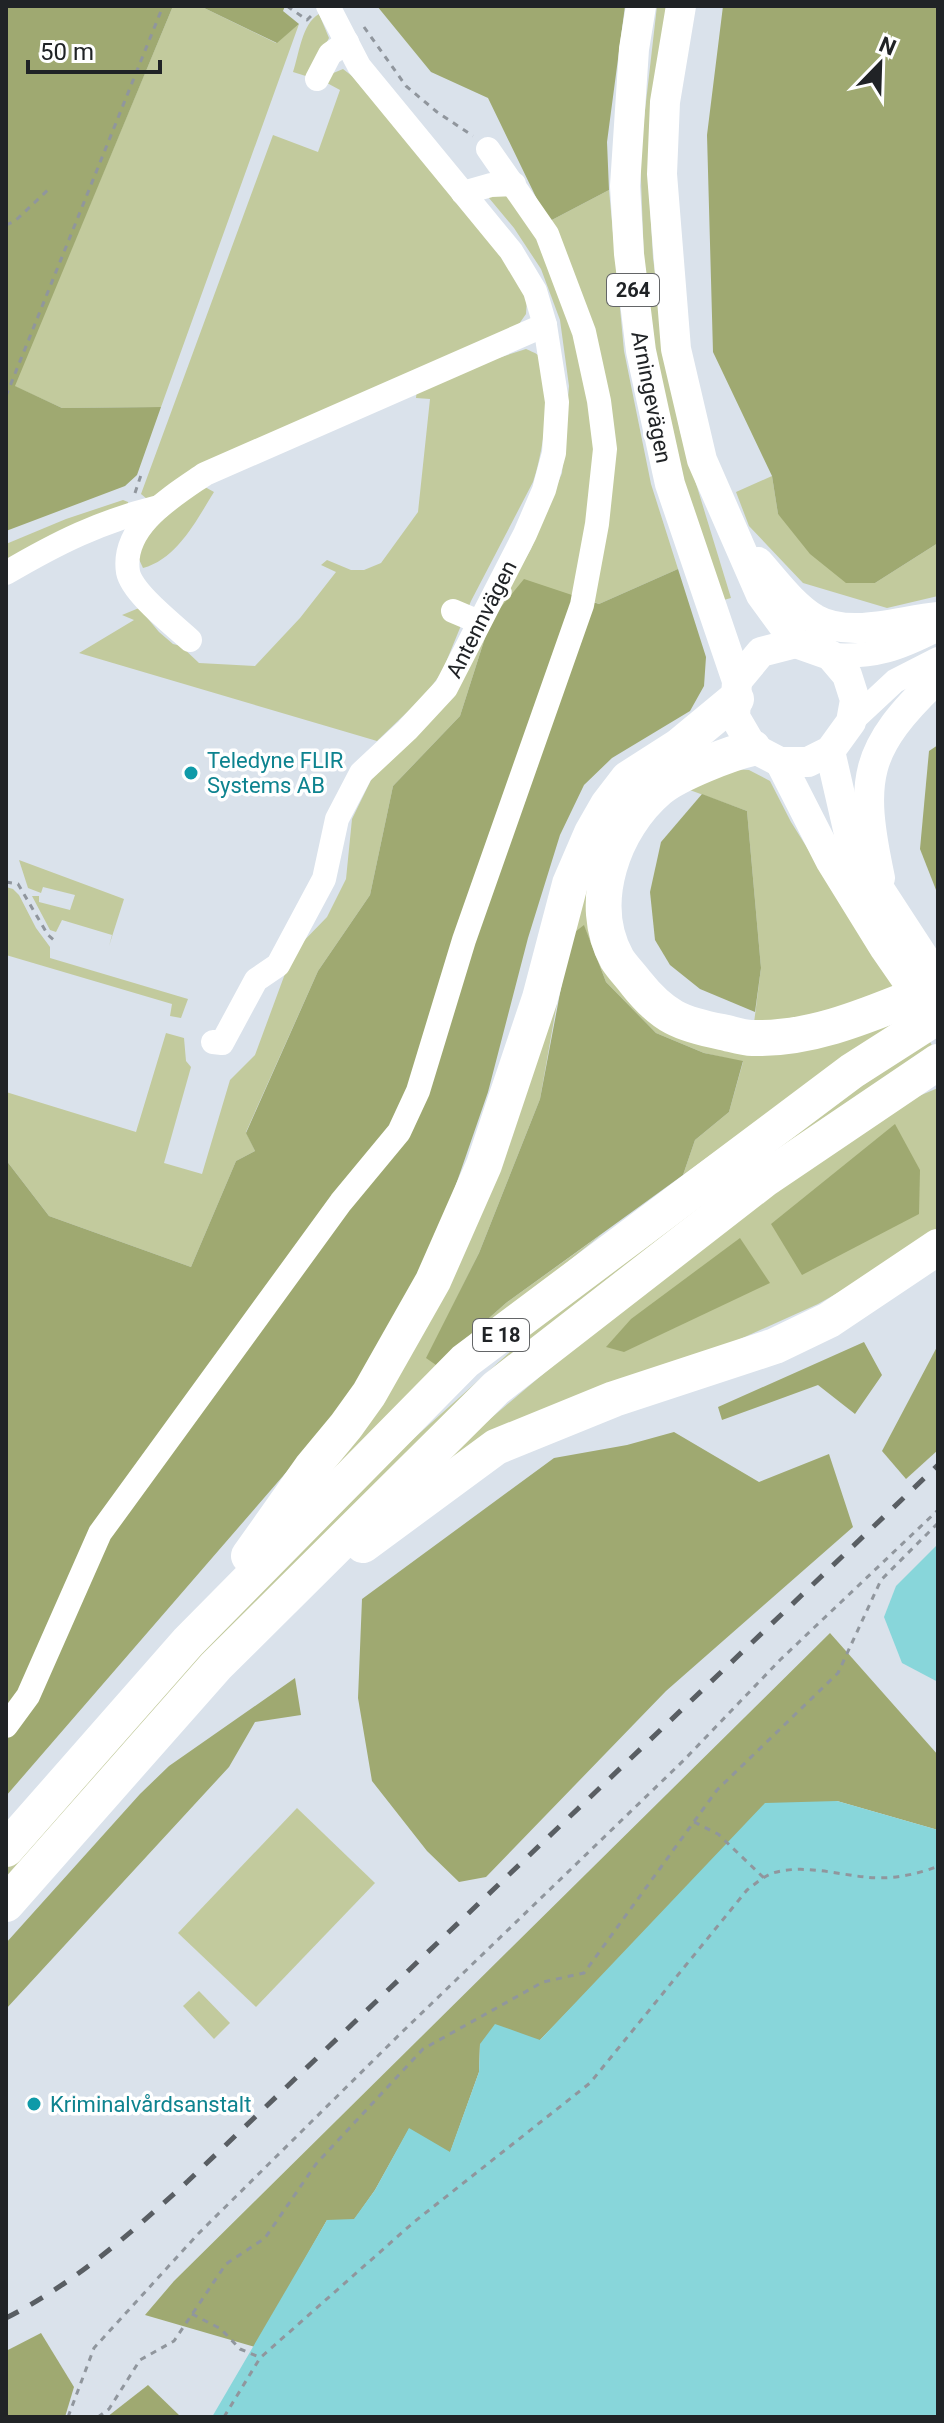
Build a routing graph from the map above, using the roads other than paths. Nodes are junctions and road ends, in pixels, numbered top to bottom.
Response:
1 (328, 6) edge
2 (641, 6) edge
3 (681, 6) edge
4 (354, 33) junction
5 (317, 79) dead end
6 (422, 143) junction
7 (488, 149) road end
8 (455, 153) dead end
9 (514, 184) junction
10 (463, 193) junction
11 (545, 325) junction
12 (159, 507) junction
13 (736, 536) junction
14 (6, 573) edge
15 (453, 611) dead end
16 (938, 617) edge
17 (479, 622) junction
18 (938, 629) edge
19 (190, 640) dead end
20 (796, 643) junction
21 (830, 655) junction
22 (938, 659) edge
23 (938, 678) edge
24 (736, 690) junction
25 (851, 722) junction
26 (830, 751) junction
27 (766, 755) junction
28 (885, 899) junction
29 (895, 940) junction
30 (938, 979) edge
31 (938, 987) edge
32 (938, 1016) edge
33 (938, 1026) edge
34 (213, 1042) dead end
35 (938, 1062) edge
36 (938, 1078) edge
37 (878, 1101) junction
38 (938, 1247) edge
39 (938, 1268) edge
40 (829, 1320) junction
41 (188, 1642) junction
42 (216, 1666) junction
43 (6, 1726) edge
44 (6, 1849) edge
45 (6, 1904) edge

1 - 4 street, Antennvägen
2 - 24 main road, Arningevägen / 264
3 - 13 main road, Arningevägen / 264
4 - 5 street
4 - 6 street, Antennvägen
6 - 8 street
6 - 10 street, Antennvägen
7 - 9 street
9 - 10 street
9 - 43 street
10 - 11 street, Antennvägen
11 - 12 street
11 - 17 street, Antennvägen
12 - 14 street
12 - 19 street
13 - 16 main road
13 - 20 main road, Arningevägen / 264
15 - 17 street
17 - 34 street, Antennvägen
18 - 21 street
20 - 21 main road
20 - 24 main road
21 - 25 main road
22 - 25 street
23 - 28 main road
24 - 27 main road, Arningevägen / 264
24 - 41 highway
25 - 26 main road
26 - 27 main road
26 - 28 main road, Arningevägen / 264
27 - 29 main road, Arningevägen / 264
27 - 31 highway
28 - 29 main road, Arningevägen / 264
29 - 30 main road, Arningevägen / 264
29 - 33 main road, Arningevägen / 264
32 - 41 highway, E 18
35 - 37 highway, E 18
36 - 37 street
37 - 42 highway, E 18
38 - 40 highway
39 - 40 highway
40 - 42 highway
41 - 44 highway, E 18
42 - 45 highway, E 18

